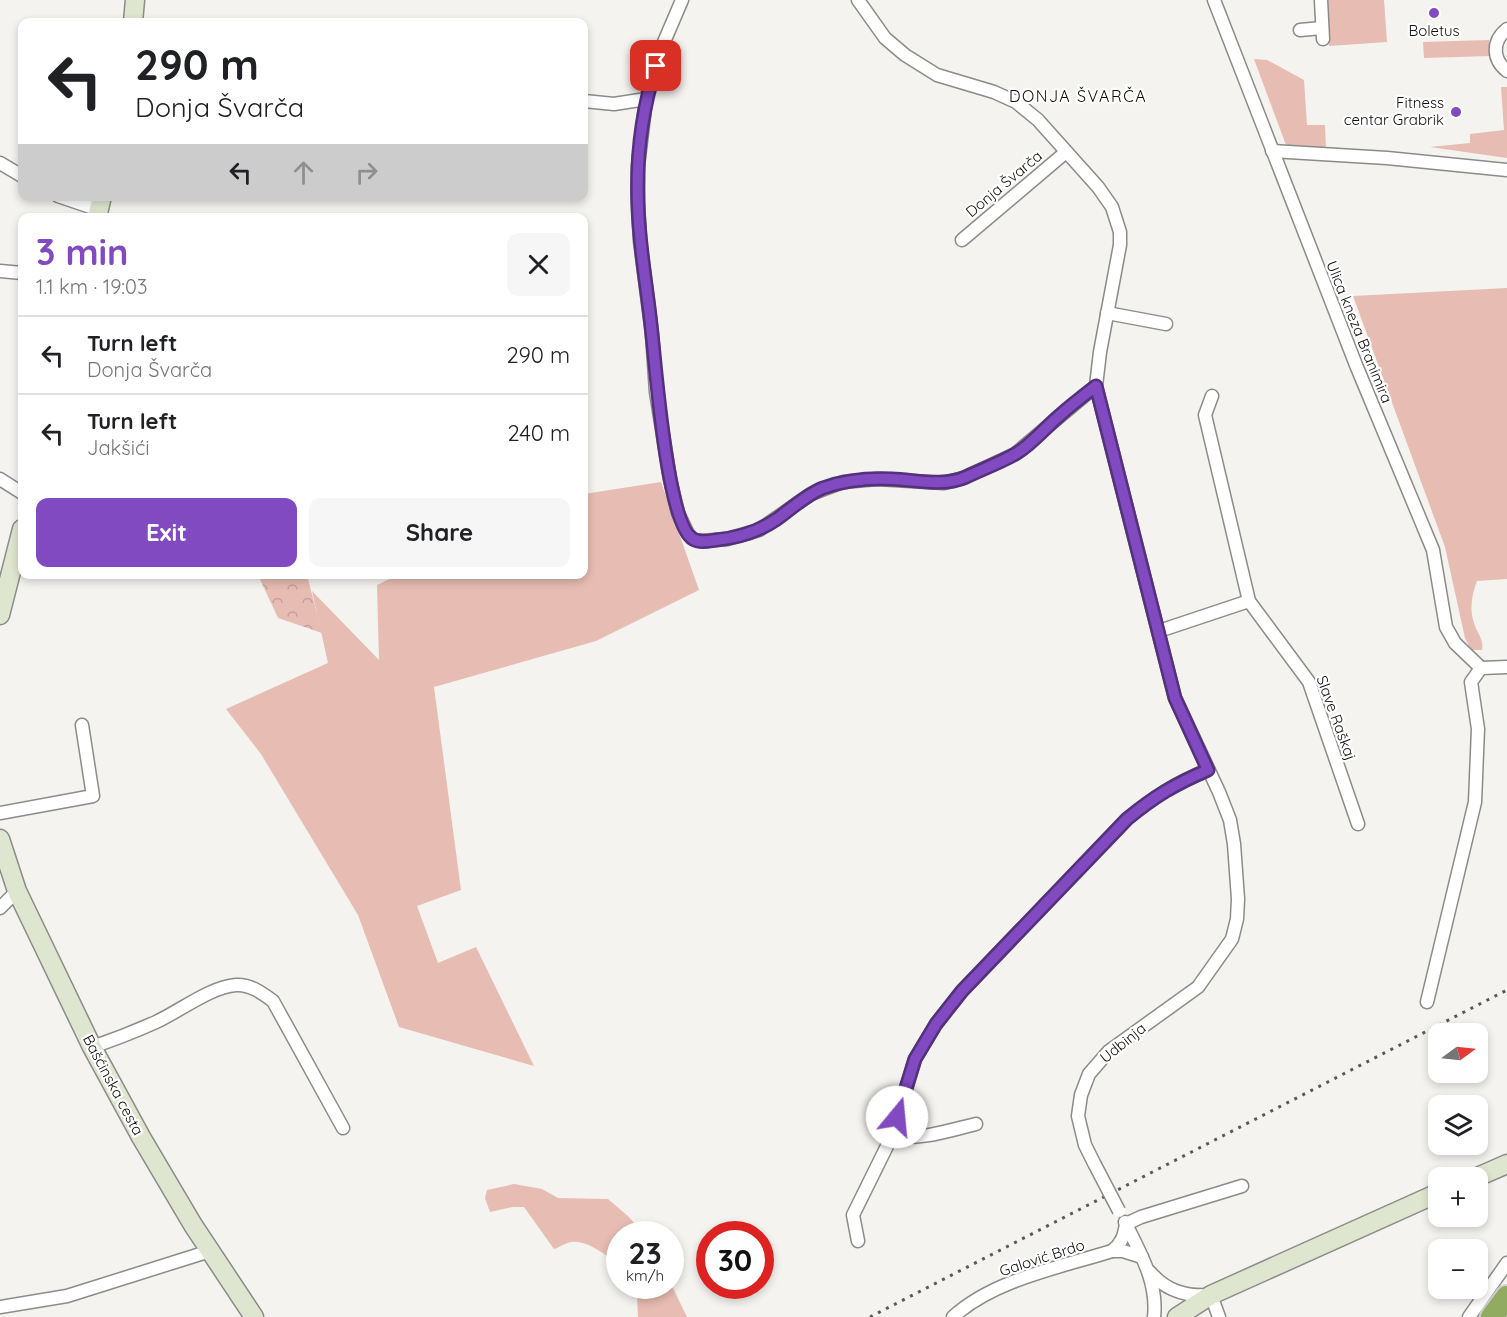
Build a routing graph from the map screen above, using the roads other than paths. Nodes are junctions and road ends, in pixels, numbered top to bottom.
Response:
1 (135, 0) edge
2 (682, 0) edge
3 (858, 0) edge
4 (1214, 0) edge
5 (1321, 0) edge
6 (133, 18) edge
7 (1507, 29) edge
8 (1300, 30) dead end
9 (1507, 71) edge
10 (646, 99) junction
11 (588, 101) edge
12 (1272, 151) junction
13 (1066, 152) junction
14 (0, 163) edge
15 (1507, 170) edge
16 (18, 174) edge
17 (76, 201) edge
18 (100, 208) edge
19 (962, 240) dead end
20 (0, 271) edge
21 (18, 273) edge
22 (1107, 313) junction
23 (1166, 324) dead end
24 (1096, 386) junction
25 (1212, 396) dead end
26 (0, 479) edge
27 (18, 490) edge
28 (18, 545) edge
29 (1249, 600) junction
30 (0, 615) edge
31 (1159, 631) junction
32 (1507, 667) edge
33 (1481, 668) junction
34 (82, 725) dead end
35 (1208, 770) junction
36 (0, 813) edge
37 (1358, 825) dead end
38 (0, 839) edge
39 (17, 891) junction
40 (0, 908) edge
41 (1237, 919) joint
42 (1427, 1002) dead end
43 (92, 1047) junction
44 (976, 1124) dead end
45 (343, 1128) dead end
46 (892, 1136) junction
47 (1507, 1164) edge
48 (1488, 1172) edge
49 (1242, 1186) dead end
50 (1428, 1198) edge
51 (1126, 1224) junction
52 (858, 1240) dead end
53 (210, 1251) junction
54 (1112, 1251) junction
55 (1142, 1257) junction
56 (1507, 1263) edge
57 (1148, 1270) junction
58 (1211, 1296) junction
59 (1507, 1297) edge
60 (0, 1307) edge
61 (254, 1317) edge
62 (953, 1317) edge
63 (1154, 1317) edge
64 (1177, 1317) edge
65 (1219, 1317) edge
66 (1469, 1317) edge
67 (1492, 1317) edge

1 - 6 street
2 - 10 street
3 - 13 street, Donja Švarča
4 - 12 street, Ulica kneza Branimira
5 - 8 street
7 - 9 street
10 - 11 street
10 - 24 street
12 - 15 street
12 - 33 street, Ulica kneza Branimira
13 - 19 street, Donja Švarča
13 - 22 street, Donja Švarča
14 - 16 street
17 - 18 street
20 - 21 street
22 - 23 street
22 - 24 street, Donja Švarča
24 - 31 street, Donja Švarča
25 - 29 street, Slave Raškaj
26 - 27 street
28 - 30 street
29 - 31 street
29 - 37 street, Slave Raškaj
31 - 35 street, Donja Švarča
32 - 33 street
33 - 42 street
34 - 36 street
35 - 41 street, Donja Švarča
35 - 46 street
38 - 39 street, Bašćinska cesta
39 - 40 street
39 - 43 street, Bašćinska cesta
41 - 51 street, Udbinja, bridge
43 - 45 street
43 - 53 street, Bašćinska cesta
44 - 46 street
46 - 52 street
47 - 48 street
49 - 51 street
50 - 58 street, Udbinja
51 - 54 street
51 - 55 street, Udbinja
53 - 60 street
53 - 61 street, Bašćinska cesta
54 - 55 street, Galović Brdo
54 - 62 street, Galović Brdo
55 - 57 street, Udbinja
56 - 66 street
57 - 58 street, Udbinja
57 - 63 street, Udbinja
58 - 64 street, Udbinja
58 - 65 street
59 - 67 highway

